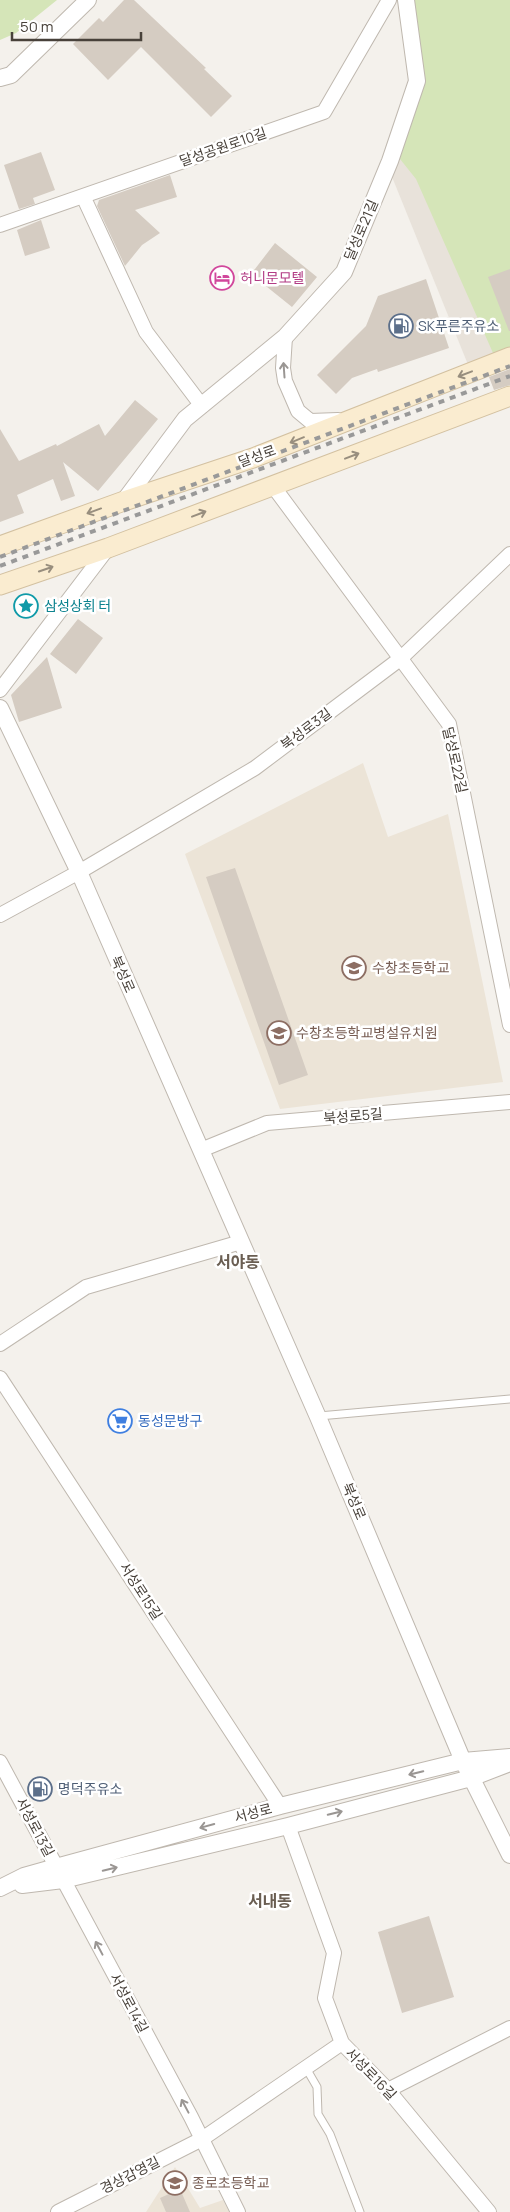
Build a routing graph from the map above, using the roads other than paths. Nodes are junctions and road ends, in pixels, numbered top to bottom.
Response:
1 (88, 0) edge
2 (389, 0) edge
3 (406, 0) edge
4 (0, 78) edge
5 (83, 196) junction
6 (0, 225) edge
7 (285, 337) junction
8 (510, 356) edge
9 (510, 396) edge
10 (202, 406) junction
11 (352, 419) junction
12 (273, 486) junction
13 (124, 501) junction
14 (0, 546) edge
15 (108, 548) junction
16 (510, 554) edge
17 (0, 585) edge
18 (400, 659) junction
19 (0, 690) edge
20 (0, 708) edge
21 (78, 872) junction
22 (0, 915) edge
23 (510, 1025) edge
24 (510, 1102) edge
25 (201, 1150) junction
26 (241, 1242) junction
27 (0, 1344) edge
28 (0, 1378) edge
29 (510, 1398) edge
30 (318, 1416) junction
31 (510, 1757) edge
32 (463, 1761) junction
33 (0, 1762) edge
34 (510, 1763) edge
35 (471, 1778) junction
36 (280, 1806) junction
37 (288, 1826) junction
38 (510, 1855) edge
39 (59, 1873) junction
40 (1, 1888) edge
41 (510, 2028) edge
42 (342, 2043) junction
43 (306, 2068) junction
44 (388, 2090) junction
45 (202, 2139) junction
46 (58, 2212) edge
47 (238, 2212) edge
48 (360, 2212) edge
49 (489, 2212) edge

1 - 4 street
2 - 5 street, 달성공원로10길
3 - 7 street, 달성로21길
5 - 6 street, 달성공원로10길
5 - 10 street
7 - 10 street, 달성로21길
11 -> 7 street
8 -> 11 main road, 달성로
12 -> 9 main road
10 - 13 street, 달성로21길
11 -> 13 main road, 달성로
15 -> 12 main road
12 - 18 street, 달성로22길
13 -> 14 main road, 달성로
17 -> 15 main road
15 - 19 street
16 - 18 street, 북성로3길
18 - 21 street, 북성로3길
18 - 23 street, 달성로22길
20 - 21 street, 북성로
21 - 22 street, 북성로3길
21 - 25 street, 북성로
24 - 25 street, 북성로5길
25 - 26 street, 북성로
26 - 27 street
26 - 30 street, 북성로
28 - 36 street, 서성로15길
29 - 30 lane
30 - 32 street, 북성로
31 - 32 street, 서성로
32 - 35 street, 북성로
32 -> 36 street, 서성로
33 - 39 street, 서성로13길
34 - 35 street, 서성로
37 -> 35 street, 서성로
35 - 38 street
36 -> 39 street, 서성로
39 -> 37 street, 서성로
37 - 42 street, 서성로16길
39 - 40 street, 서성로
45 -> 39 street, 서성로14길
41 - 44 street
42 - 43 street
42 - 44 street, 서성로16길
43 - 45 street
43 - 48 lane
44 - 49 street, 서성로16길
45 - 46 street, 경상감영길
45 - 47 street, 서성로14길

